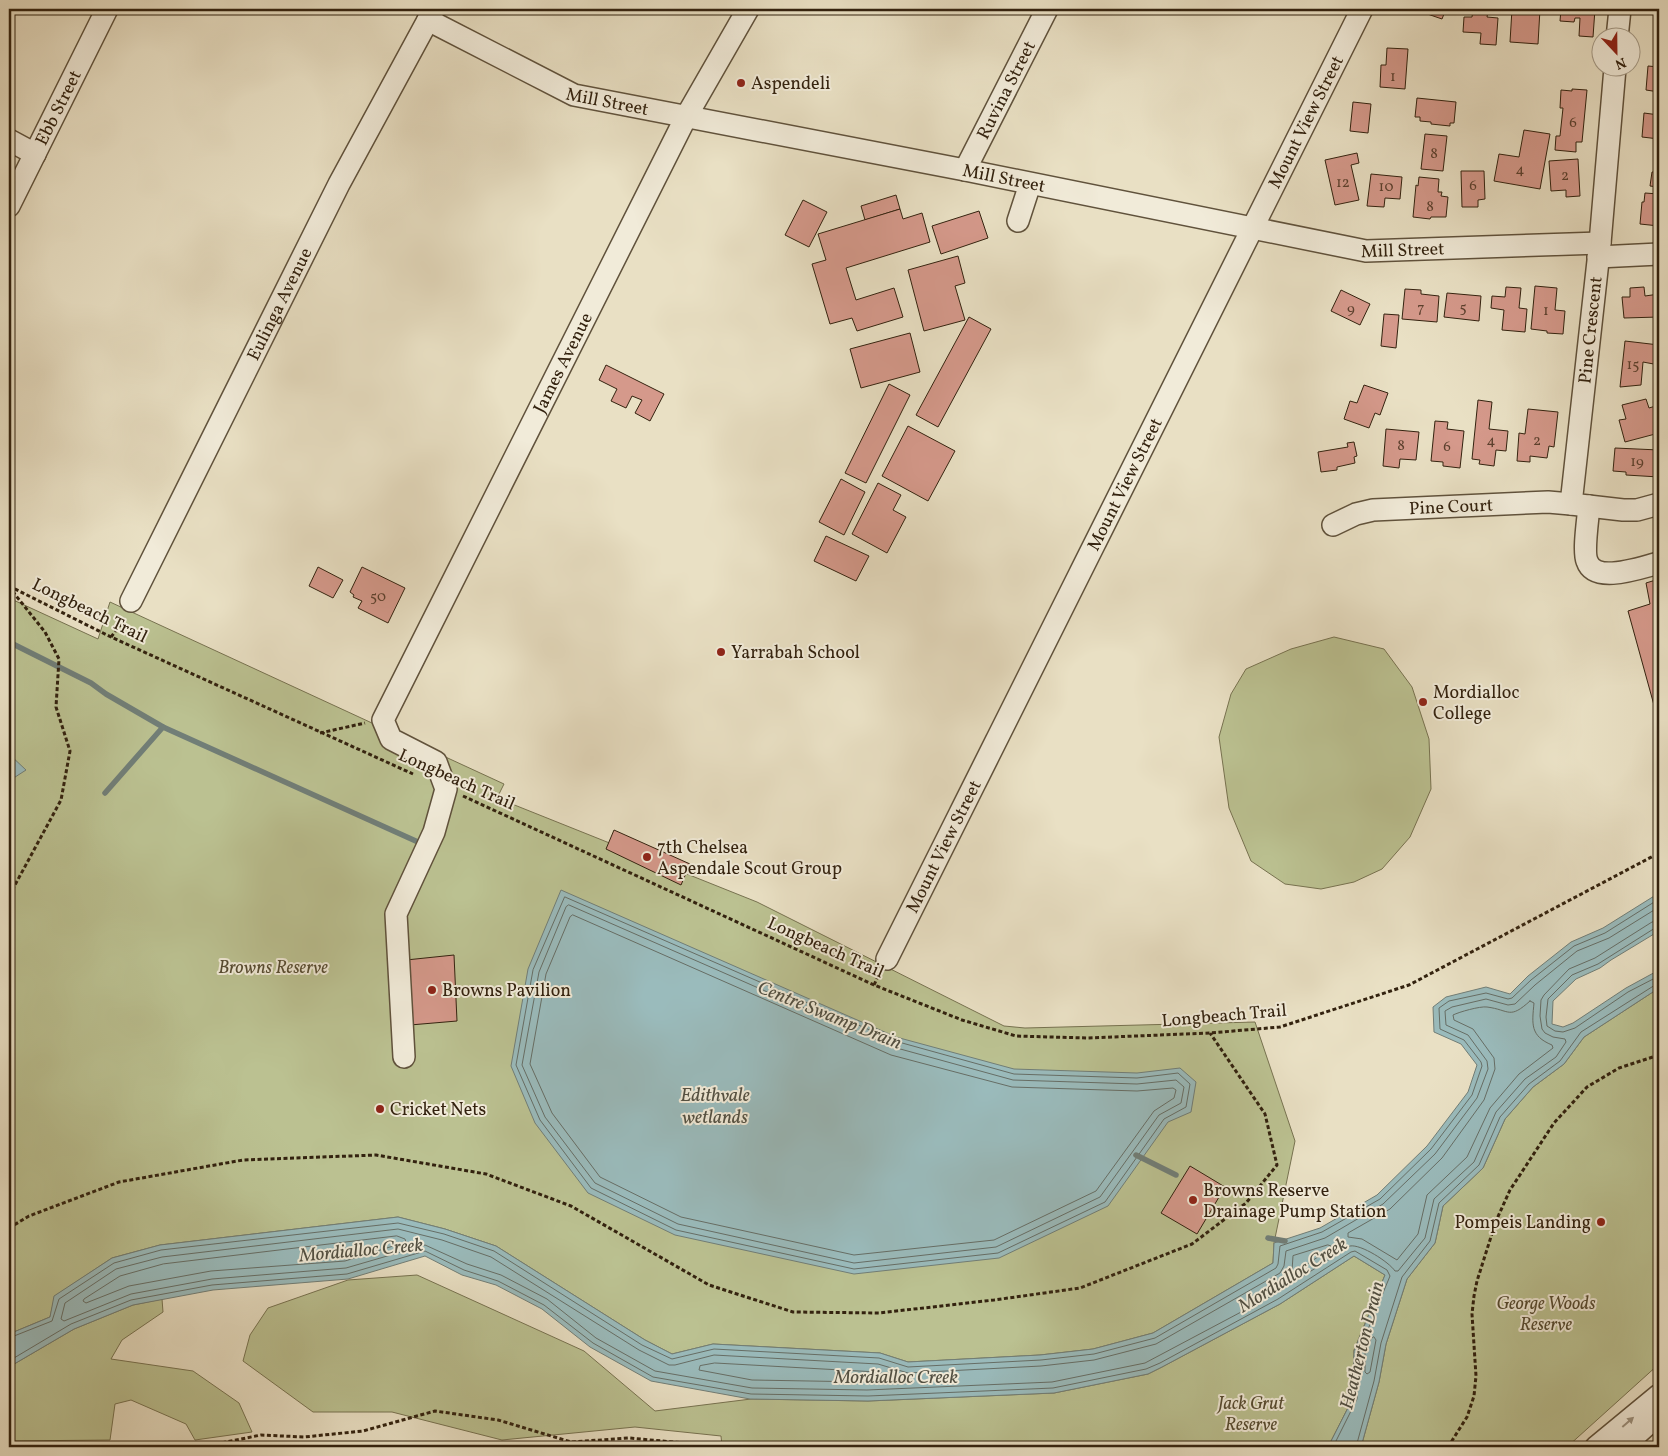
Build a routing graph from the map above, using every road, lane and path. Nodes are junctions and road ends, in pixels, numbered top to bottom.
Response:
1 (107, 9) edge
2 (748, 9) edge
3 (1047, 9) edge
4 (1362, 9) edge
5 (1620, 9) edge
6 (431, 15) edge
7 (1618, 28) edge
8 (1614, 78) edge
9 (686, 118) junction
10 (9, 140) edge
11 (35, 154) junction
12 (965, 170) junction
13 (1030, 184) junction
14 (9, 206) edge
15 (1018, 222) dead end
16 (1252, 229) junction
17 (1599, 250) junction
18 (1659, 254) edge
19 (1659, 504) edge
20 (1580, 505) junction
21 (1334, 525) dead end
22 (1659, 563) edge
23 (9, 586) edge
24 (131, 601) dead end
25 (383, 720) junction
26 (319, 733) junction
27 (419, 777) dead end
28 (445, 786) junction
29 (1659, 853) edge
30 (9, 896) edge
31 (887, 960) dead end
32 (1210, 1033) junction
33 (1659, 1055) edge
34 (404, 1057) dead end
35 (9, 1228) edge
36 (1659, 1395) edge
37 (1659, 1414) edge
38 (177, 1447) edge
39 (728, 1447) edge
40 (1448, 1447) edge
41 (1596, 1447) edge
42 (1625, 1447) edge

1 - 11 street, Ebb Street
2 - 9 street, James Avenue
3 - 12 street, Ruvina Street
4 - 16 street, Mount View Street
5 - 7 street
6 - 9 street, Mill Street
6 - 24 street, Eulinga Avenue
8 - 17 street, Pine Crescent
9 - 12 street, Mill Street
9 - 25 street, James Avenue
10 - 11 street
11 - 14 street, Ebb Street
12 - 13 street, Mill Street
13 - 15 street
13 - 16 street, Mill Street
16 - 17 street, Mill Street
16 - 31 street, Mount View Street
17 - 18 street, Mill Street
17 - 20 street, Pine Crescent
19 - 20 street
20 - 21 street, Pine Court
20 - 22 street, Pine Crescent
23 - 26 path, Longbeach Trail
23 - 30 path
25 - 26 path
25 - 28 street
26 - 27 path, Longbeach Trail
28 - 32 path, Longbeach Trail
28 - 34 street
29 - 32 path, Longbeach Trail
32 - 35 path
33 - 40 path
41 -> 36 street
37 - 42 street
38 - 39 path

